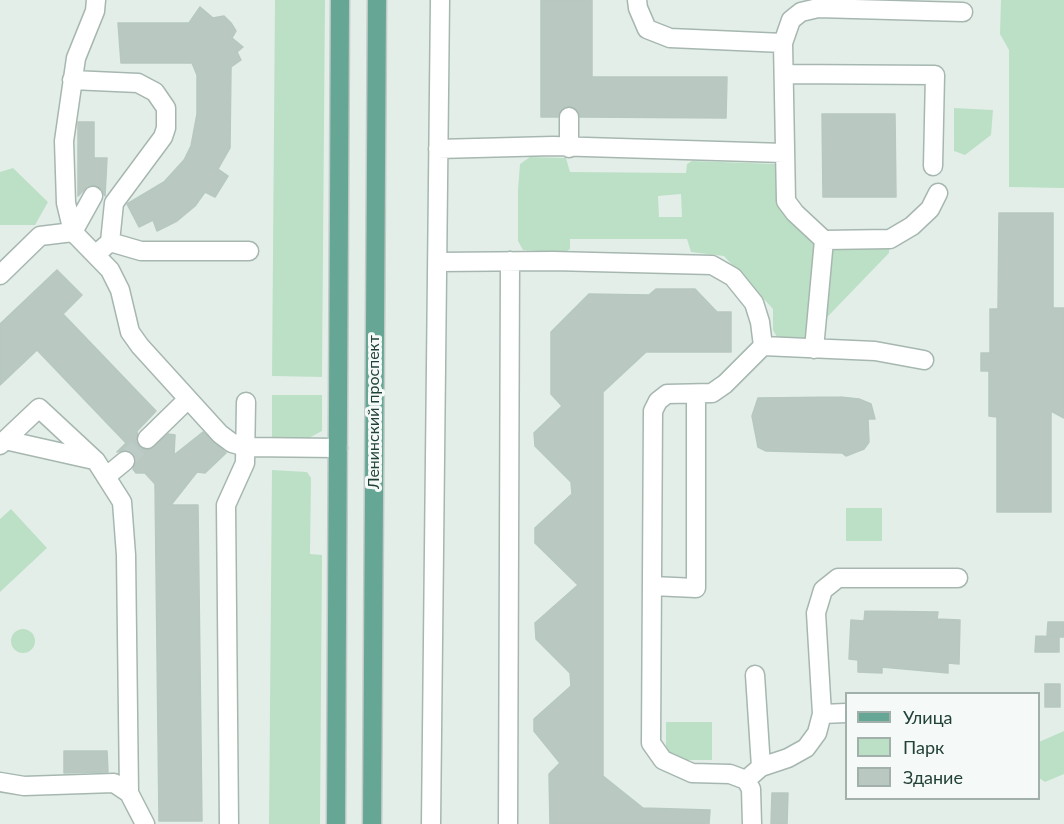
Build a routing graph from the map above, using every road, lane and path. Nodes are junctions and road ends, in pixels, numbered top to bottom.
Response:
1 (96, 0) edge
2 (340, 0) edge
3 (377, 0) edge
4 (440, 0) edge
5 (638, 0) edge
6 (833, 4) edge
7 (963, 12) dead end
8 (783, 43) junction
9 (785, 74) junction
10 (72, 80) junction
11 (569, 117) dead end
12 (438, 148) junction
13 (569, 148) junction
14 (784, 153) junction
15 (933, 166) dead end
16 (938, 194) dead end
17 (93, 196) dead end
18 (74, 232) junction
19 (824, 240) junction
20 (104, 248) junction
21 (249, 251) dead end
22 (510, 261) junction
23 (437, 262) junction
24 (0, 275) edge
25 (763, 346) junction
26 (814, 348) junction
27 (924, 360) dead end
28 (696, 394) junction
29 (187, 400) junction
30 (246, 402) dead end
31 (147, 439) tunnel mouth
32 (3, 443) edge
33 (246, 447) junction
34 (338, 448) junction
35 (96, 461) junction
36 (125, 461) tunnel mouth
37 (108, 476) junction
38 (958, 578) dead end
39 (652, 586) junction
40 (755, 675) dead end
41 (845, 713) edge
42 (822, 714) junction
43 (761, 766) junction
44 (746, 780) junction
45 (0, 782) edge
46 (129, 793) junction
47 (229, 818) edge
48 (145, 824) edge
49 (336, 824) edge
50 (372, 824) edge
51 (431, 824) edge
52 (508, 824) edge
53 (752, 824) edge

1 - 10 street
2 - 34 main road
3 - 50 main road, Ленинский проспект
4 - 12 street
5 - 8 street
6 - 7 street
6 - 8 street
8 - 9 street
9 - 14 street
9 - 15 street
10 - 18 street
10 - 20 street
11 - 13 street
12 - 13 street
12 - 23 street
13 - 14 street
14 - 19 street
16 - 19 street
17 - 18 street
18 - 20 street
18 - 24 street
19 - 26 street
20 - 21 street
20 - 29 street
22 - 23 street
22 - 25 street
22 - 52 street
23 - 51 street
25 - 26 street
25 - 28 street
26 - 27 street
28 - 39 street
28 - 39 street
29 - 31 street
29 - 33 street
30 - 33 street
32 - 35 street
32 - 35 street
33 - 34 street
33 - 47 street
34 - 49 main road
35 - 37 street
36 - 37 street
37 - 46 street
38 - 42 street
39 - 44 street
40 - 43 street
41 - 42 street
42 - 43 street
43 - 44 street
44 - 53 street
45 - 46 street
46 - 48 street

